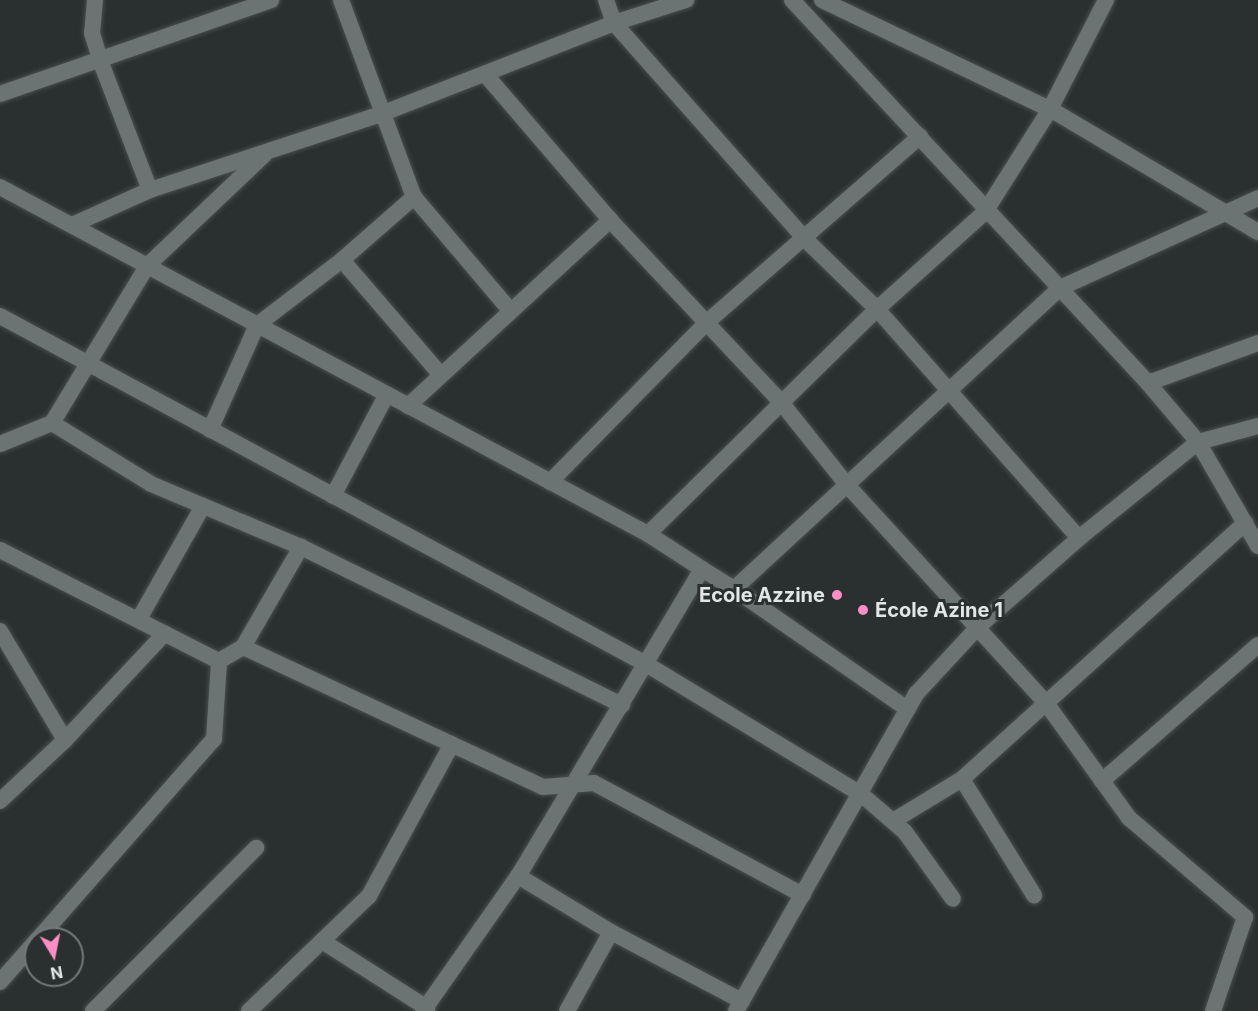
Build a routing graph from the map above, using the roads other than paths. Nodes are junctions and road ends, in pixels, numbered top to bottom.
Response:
1 (95, 0) edge
2 (271, 0) edge
3 (341, 0) edge
4 (606, 0) edge
5 (686, 0) edge
6 (792, 0) edge
7 (822, 0) edge
8 (1107, 0) edge
9 (614, 23) junction
10 (100, 60) junction
11 (485, 75) junction
12 (0, 94) edge
13 (1050, 109) junction
14 (381, 114) junction
15 (920, 136) junction
16 (269, 151) junction
17 (0, 187) edge
18 (150, 189) junction
19 (414, 197) junction
20 (1258, 198) edge
21 (985, 212) junction
22 (1223, 213) junction
23 (610, 220) junction
24 (72, 225) junction
25 (1258, 232) edge
26 (804, 238) junction
27 (342, 260) junction
28 (147, 266) junction
29 (1059, 288) junction
30 (877, 309) junction
31 (510, 310) junction
32 (0, 316) edge
33 (706, 323) junction
34 (257, 325) junction
35 (1258, 343) edge
36 (86, 362) junction
37 (440, 374) junction
38 (1148, 383) junction
39 (947, 389) junction
40 (387, 394) junction
41 (780, 401) junction
42 (408, 406) junction
43 (52, 423) junction
44 (1258, 426) edge
45 (210, 430) junction
46 (1198, 442) junction
47 (0, 444) edge
48 (550, 482) junction
49 (847, 485) junction
50 (333, 496) junction
51 (203, 506) junction
52 (1245, 524) junction
53 (648, 534) junction
54 (1079, 538) junction
55 (1258, 546) edge
56 (301, 547) junction
57 (0, 550) edge
58 (702, 569) junction
59 (734, 590) junction
60 (139, 619) junction
61 (979, 626) junction
62 (0, 631) edge
63 (165, 633) junction
64 (1258, 645) edge
65 (243, 646) junction
66 (219, 661) junction
67 (646, 664) junction
68 (1046, 703) junction
69 (622, 705) junction
70 (906, 708) junction
71 (65, 740) junction
72 (452, 744) junction
73 (962, 779) junction
74 (1102, 781) junction
75 (574, 785) junction
76 (861, 794) junction
77 (1, 798) edge
78 (892, 821) junction
79 (256, 848) dead end
80 (518, 876) junction
81 (803, 895) junction
82 (1034, 895) dead end
83 (953, 899) dead end
84 (1252, 914) edge
85 (48, 927) edge
86 (611, 932) junction
87 (322, 941) junction
88 (24, 955) edge
89 (0, 982) edge
90 (739, 1006) edge
91 (425, 1009) edge
92 (93, 1011) edge
93 (249, 1011) edge
94 (567, 1011) edge
95 (1213, 1011) edge

1 - 10 street
2 - 10 street
3 - 14 street
4 - 9 street
5 - 9 street
6 - 15 street
7 - 13 street
8 - 13 street
9 - 11 street
9 - 26 street
10 - 12 street
10 - 18 street
11 - 14 street
11 - 23 street
13 - 21 street
13 - 22 street
14 - 16 street
14 - 19 street
15 - 21 street
15 - 26 street
16 - 18 street
16 - 28 street
17 - 24 street
18 - 24 street
19 - 27 street
19 - 31 street
20 - 22 street
21 - 29 street
21 - 30 street
22 - 25 street
22 - 29 street
23 - 31 street
23 - 33 street
24 - 28 street
26 - 30 street
26 - 33 street
27 - 34 street
27 - 37 street
28 - 34 street
28 - 36 street
29 - 38 street
29 - 39 street
30 - 39 street
30 - 41 street
31 - 37 street
32 - 36 street
33 - 41 street
33 - 48 street
34 - 40 street
34 - 45 street
35 - 38 street
36 - 43 street
36 - 45 street
37 - 42 street
38 - 46 street
39 - 49 street
39 - 54 street
40 - 42 street
40 - 50 street
41 - 49 street
41 - 53 street
42 - 48 street
43 - 47 street
43 - 51 street
44 - 46 street
45 - 50 street
46 - 52 street
46 - 54 street
48 - 53 street
49 - 59 street
49 - 61 street
50 - 67 street
51 - 56 street
51 - 60 street
52 - 55 street
52 - 68 street
53 - 58 street
54 - 61 street
56 - 65 street
56 - 69 street
57 - 60 street
58 - 59 street
58 - 67 street
59 - 70 street
60 - 63 street
61 - 68 street
61 - 70 street
62 - 71 street
63 - 66 street
63 - 71 street
64 - 74 street
65 - 66 street
65 - 72 street
66 - 85 street
67 - 69 street
67 - 76 street
68 - 73 street
68 - 74 street
69 - 75 street
70 - 76 street
71 - 77 street
72 - 75 street
72 - 87 street
73 - 78 street
73 - 82 street
74 - 84 street
75 - 80 street
75 - 81 street
76 - 78 street
76 - 81 street
78 - 83 street
79 - 92 street
80 - 86 street
80 - 91 street
81 - 90 street
84 - 95 street
86 - 90 street
86 - 94 street
87 - 91 street
87 - 93 street
88 - 89 street

